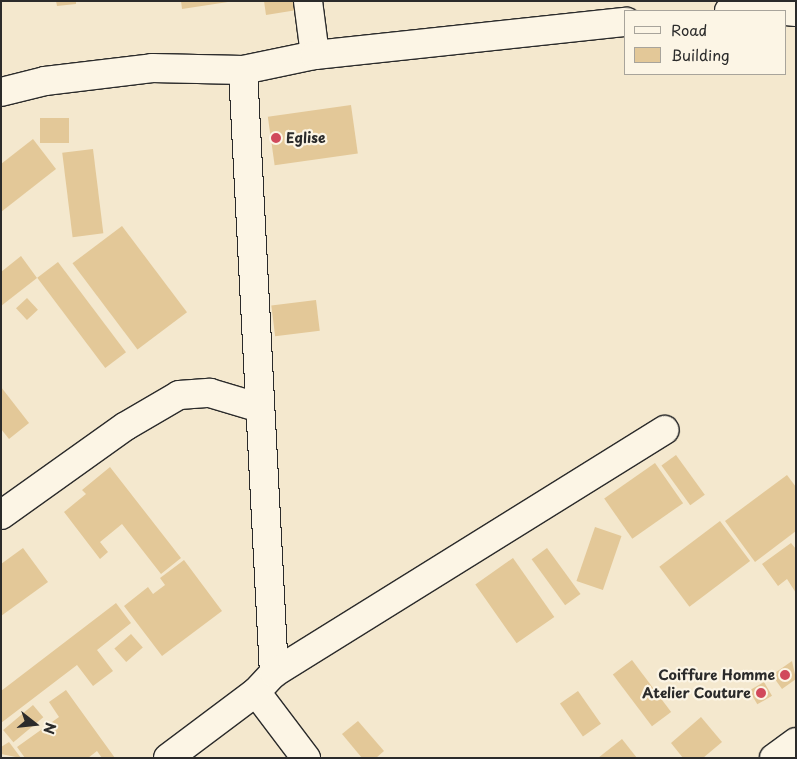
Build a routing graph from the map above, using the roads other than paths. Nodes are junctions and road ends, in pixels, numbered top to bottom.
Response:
1 (308, 1) edge
2 (624, 22) edge
3 (315, 55) junction
4 (243, 70) junction
5 (1, 92) edge
6 (257, 407) junction
7 (665, 430) dead end
8 (1, 514) edge
9 (265, 682) junction
10 (796, 742) edge
11 (168, 758) edge
12 (306, 758) edge
13 (774, 758) edge

1 - 3 street
2 - 3 street
3 - 4 street
4 - 5 street
4 - 6 street
6 - 8 street
6 - 9 street
7 - 9 street
9 - 11 street
9 - 12 street
10 - 13 street

